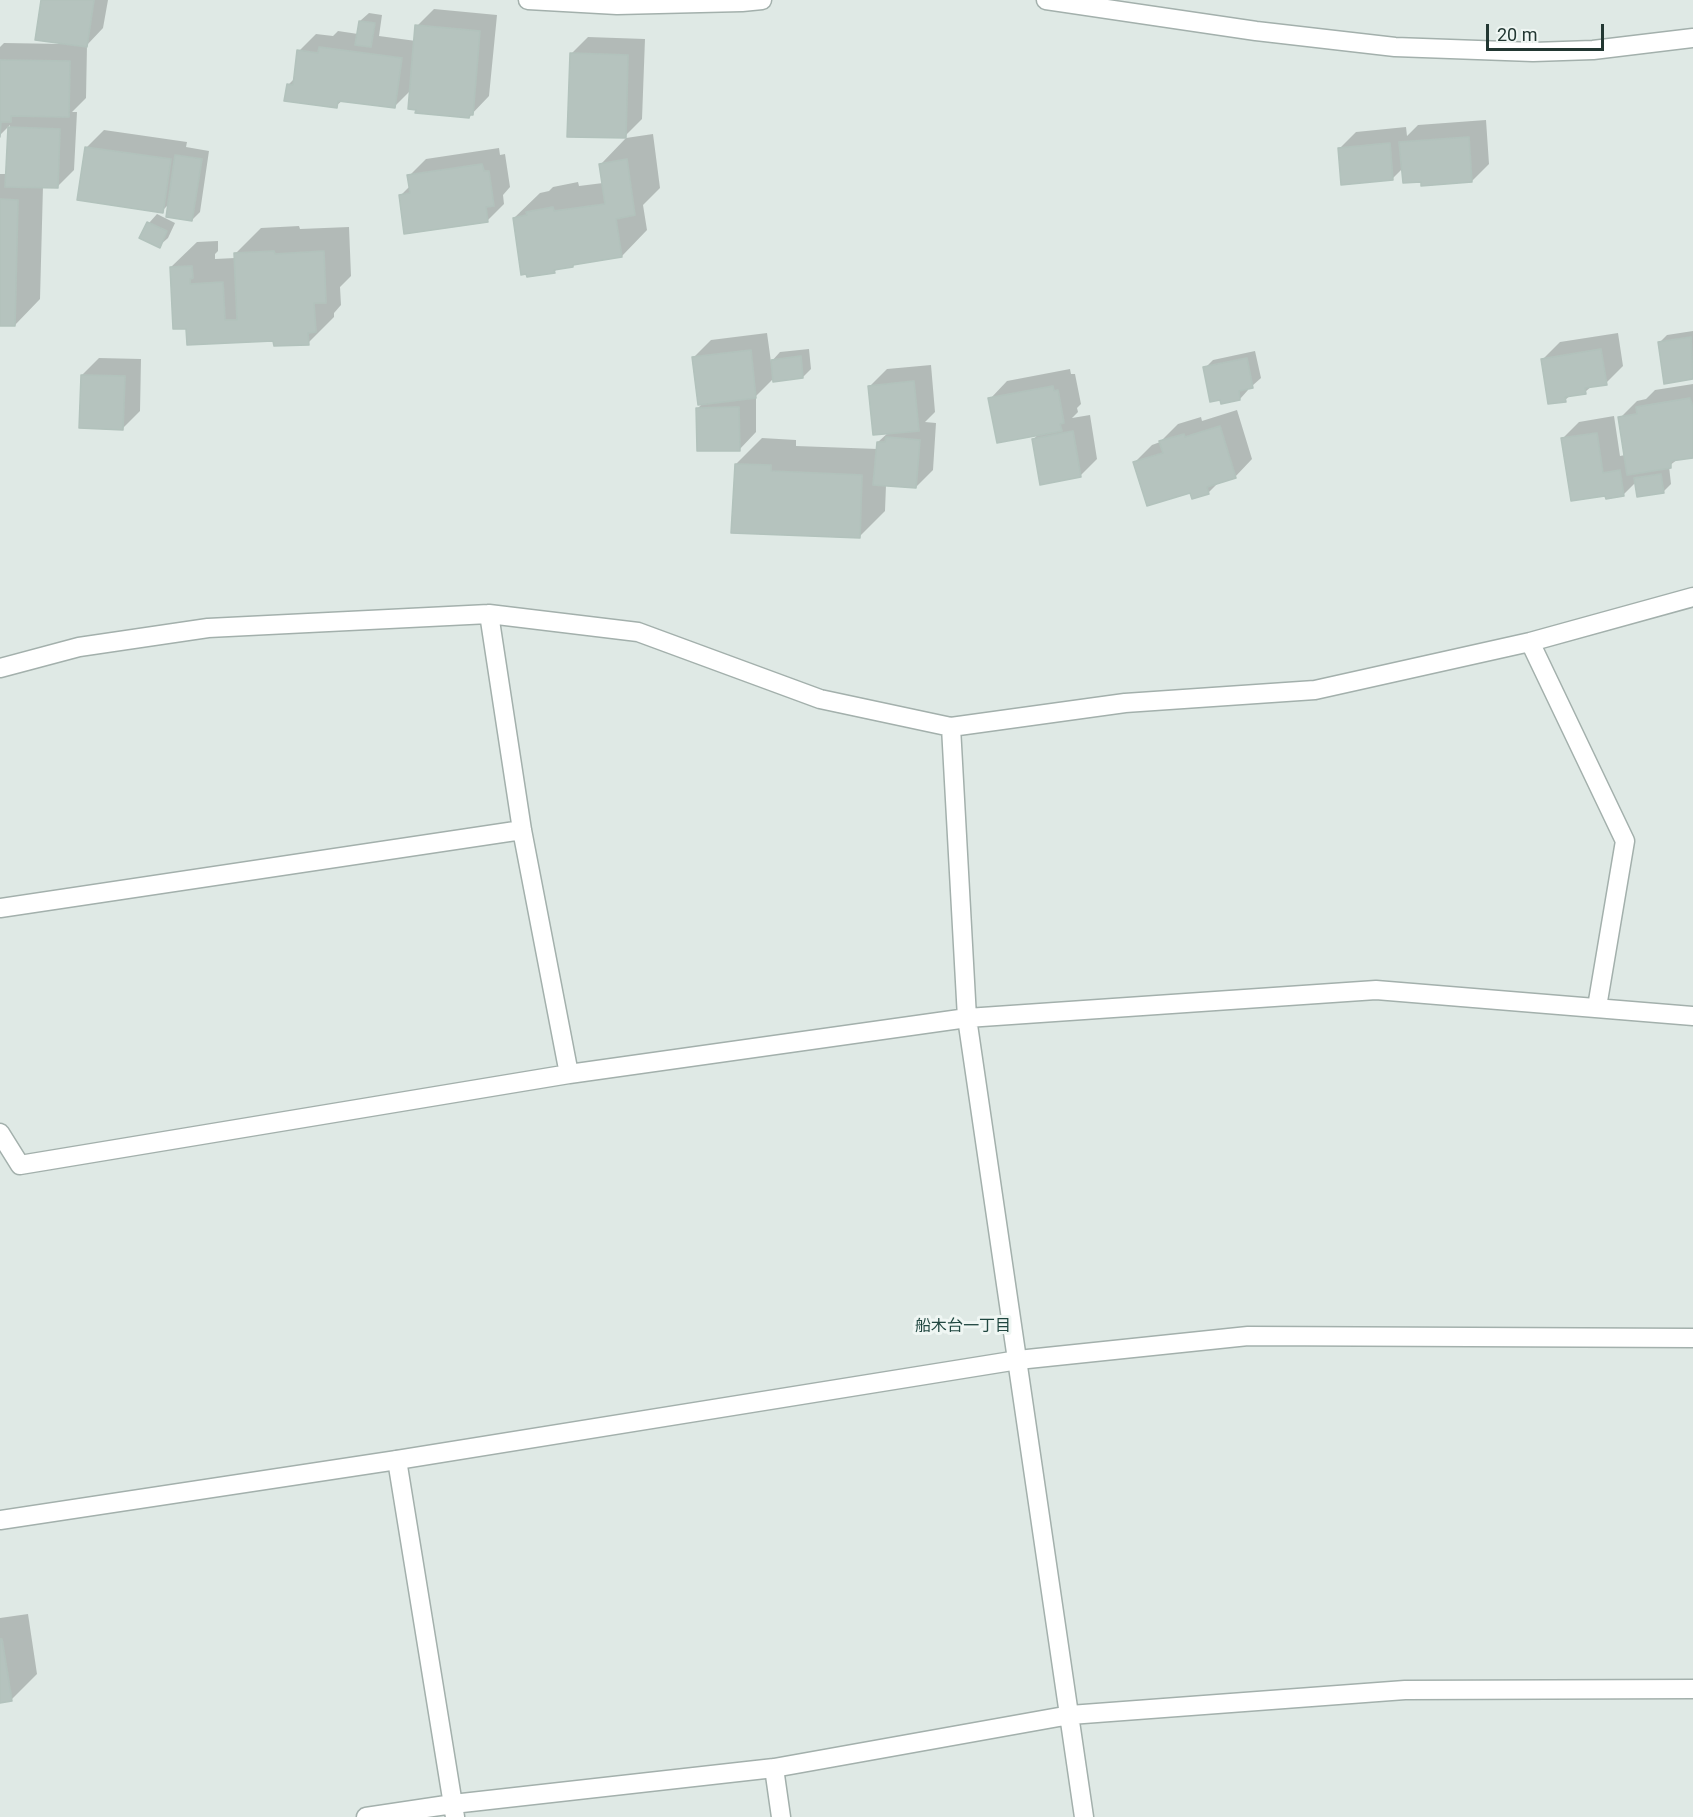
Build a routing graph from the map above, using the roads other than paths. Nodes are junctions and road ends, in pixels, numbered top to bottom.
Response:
1 (528, 0) edge
2 (762, 0) edge
3 (1046, 0) edge
4 (1693, 38) edge
5 (1693, 597) edge
6 (489, 614) junction
7 (1530, 642) junction
8 (0, 668) edge
9 (951, 727) junction
10 (522, 830) junction
11 (0, 908) edge
12 (1597, 1008) junction
13 (1693, 1016) edge
14 (967, 1018) junction
15 (568, 1074) junction
16 (0, 1133) edge
17 (1693, 1338) edge
18 (1018, 1360) junction
19 (397, 1460) junction
20 (0, 1520) edge
21 (1693, 1689) edge
22 (1070, 1715) junction
23 (774, 1768) junction
24 (454, 1810) edge
25 (366, 1817) edge
26 (781, 1817) edge
27 (1084, 1817) edge

1 - 2 street
3 - 4 street
5 - 7 street
6 - 8 street
6 - 9 street
6 - 10 street
7 - 9 street
7 - 12 street
9 - 14 street
10 - 11 street
10 - 15 street
12 - 13 street
12 - 14 street
14 - 15 street
14 - 18 street
15 - 16 street
17 - 18 street
18 - 19 street
18 - 22 street
19 - 20 street
19 - 24 street
21 - 22 street
22 - 23 street
22 - 27 street
23 - 24 street
23 - 26 street
24 - 25 street

